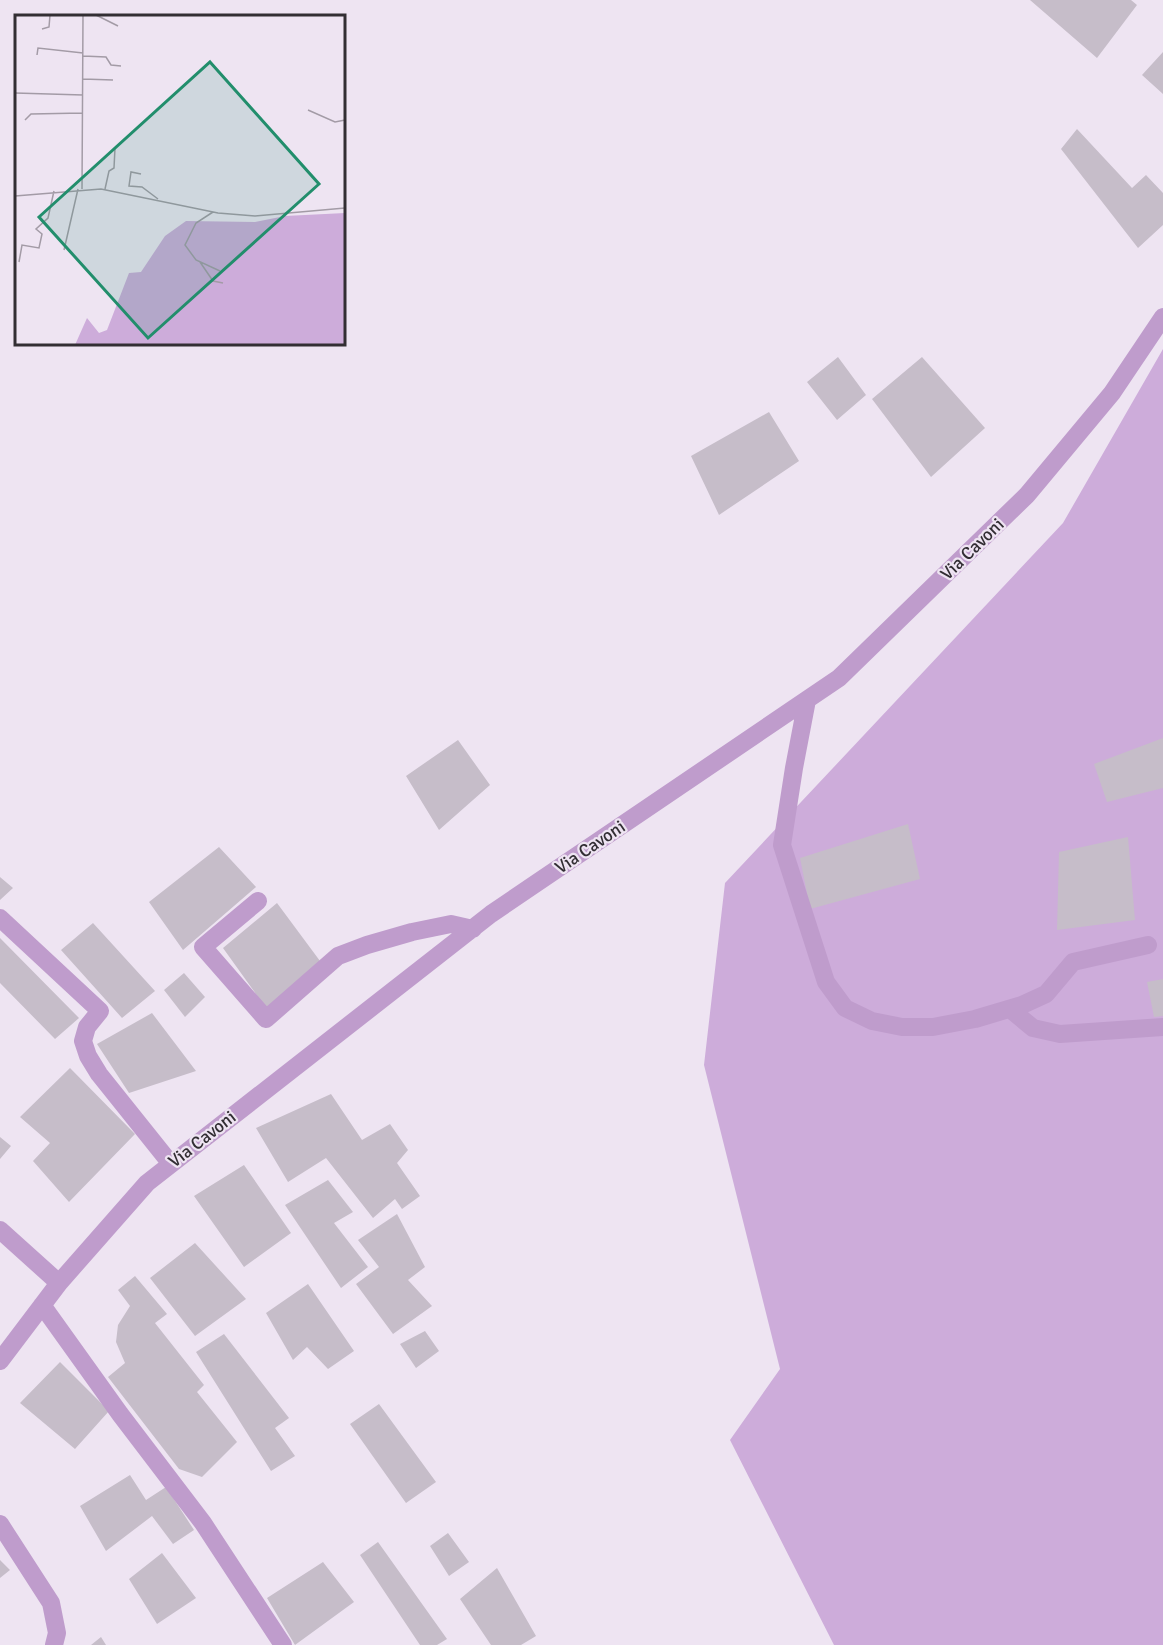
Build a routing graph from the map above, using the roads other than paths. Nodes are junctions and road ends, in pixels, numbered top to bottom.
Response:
1 (1163, 317) edge
2 (807, 699) junction
3 (258, 901) dead end
4 (0, 918) edge
5 (473, 928) junction
6 (1148, 945) dead end
7 (1010, 1009) junction
8 (1163, 1026) edge
9 (171, 1164) junction
10 (0, 1230) edge
11 (58, 1283) junction
12 (42, 1305) junction
13 (0, 1361) edge
14 (0, 1524) edge
15 (54, 1645) edge
16 (283, 1645) edge

1 - 2 street, Via Cavoni
2 - 5 street, Via Cavoni
2 - 7 street
3 - 5 street
4 - 9 street
5 - 9 street, Via Cavoni
6 - 7 street
7 - 8 street
9 - 11 street, Via Cavoni
10 - 11 street
11 - 12 street, Via Cavoni
12 - 13 street, Via Cavoni
12 - 16 street
14 - 15 street

